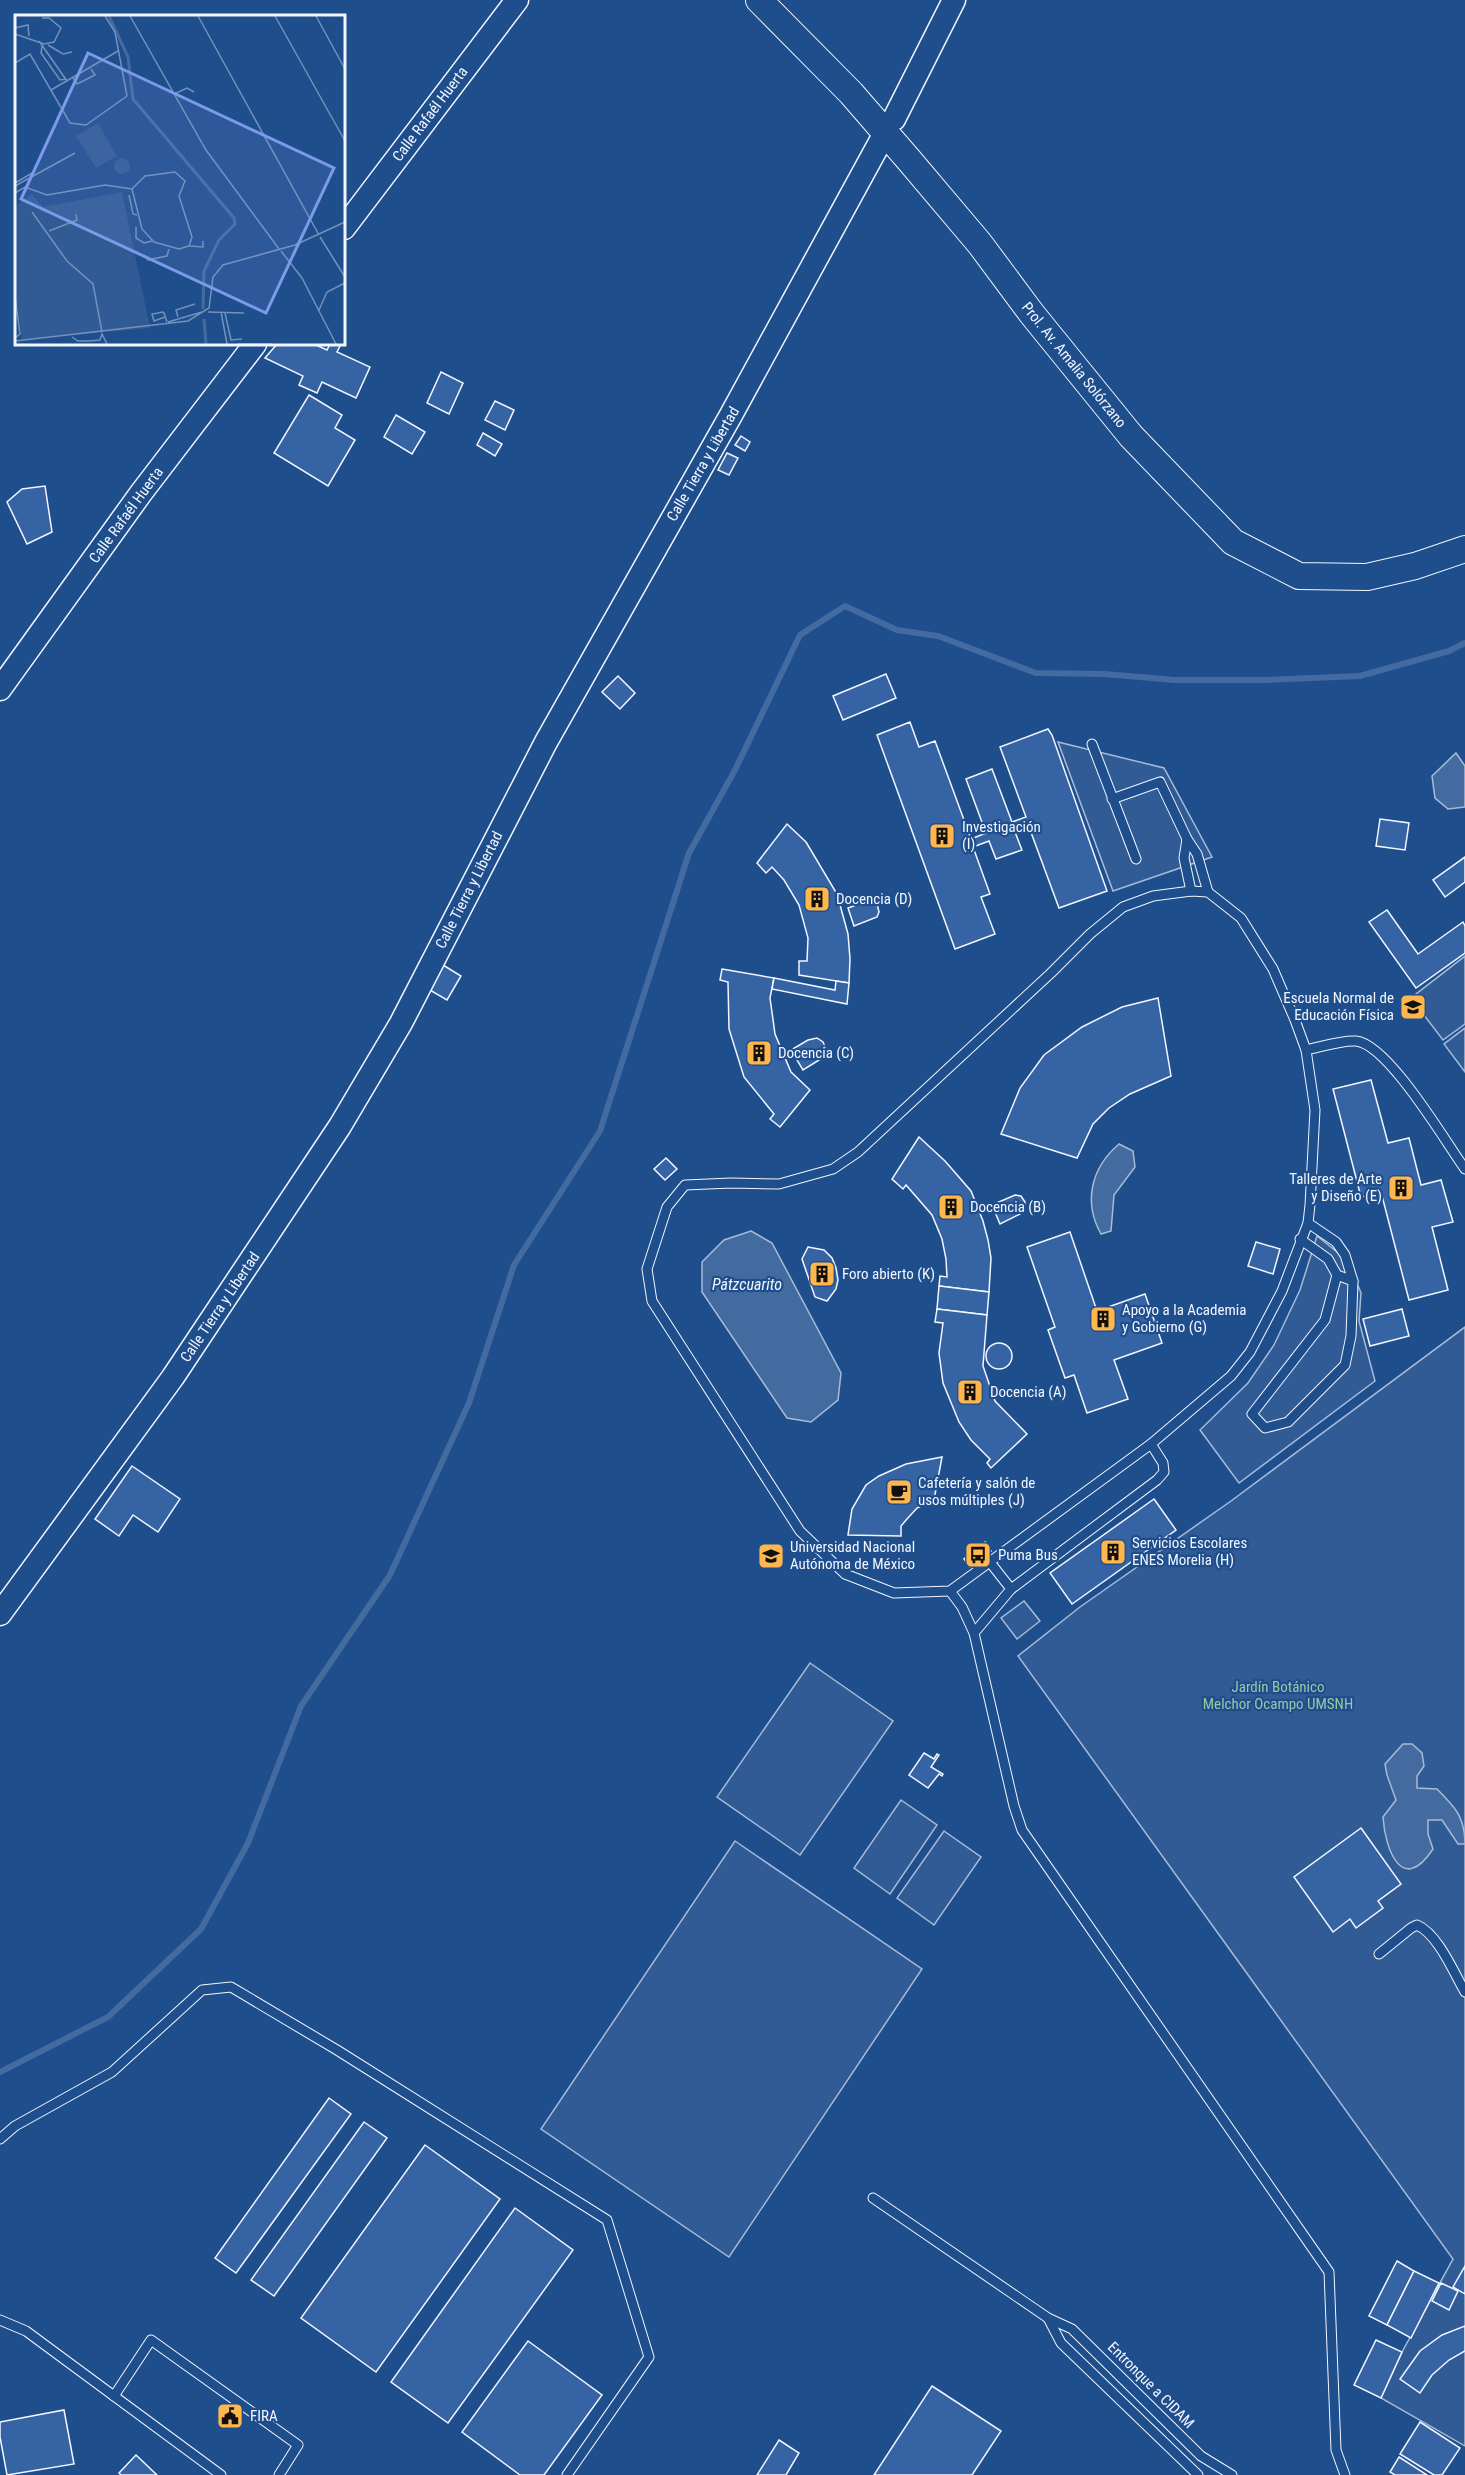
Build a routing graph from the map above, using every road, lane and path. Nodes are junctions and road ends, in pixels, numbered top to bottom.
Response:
1 (517, 0) edge
2 (759, 0) edge
3 (782, 0) edge
4 (954, 0) edge
5 (889, 126) junction
6 (345, 227) edge
7 (254, 345) edge
8 (1219, 519) junction
9 (1465, 536) edge
10 (1465, 549) edge
11 (0, 689) edge
12 (1092, 744) dead end
13 (1112, 799) junction
14 (1187, 839) junction
15 (1136, 859) dead end
16 (1191, 891) junction
17 (1208, 892) junction
18 (1306, 1050) junction
19 (1465, 1168) edge
20 (1308, 1223) junction
21 (1300, 1239) junction
22 (1337, 1275) junction
23 (1353, 1281) junction
24 (1151, 1444) junction
25 (989, 1561) junction
26 (1011, 1589) junction
27 (950, 1591) junction
28 (1, 1611) edge
29 (974, 1633) junction
30 (1379, 1954) dead end
31 (1465, 1992) edge
32 (0, 2139) edge
33 (873, 2198) dead end
34 (1048, 2318) junction
35 (0, 2320) edge
36 (114, 2396) junction
37 (221, 2475) edge
38 (279, 2475) edge
39 (567, 2475) edge
40 (1198, 2475) edge
41 (1232, 2475) edge
42 (1346, 2475) edge

1 - 6 street, Calle Rafaél Huerta
2 - 5 main road, Prol. Av. Amalia Solórzano
3 - 5 main road
4 - 5 street, Calle Tierra y Libertad
5 - 8 main road, Prol. Av. Amalia Solórzano
5 - 28 street, Calle Tierra y Libertad
7 - 11 street, Calle Rafaél Huerta
8 - 9 main road, Prol. Av. Amalia Solórzano
8 - 10 main road, Prol. Av. Amalia Solórzano
12 - 13 lane
13 - 14 lane
13 - 15 lane
14 - 16 lane
14 - 17 lane
16 - 17 lane
16 - 27 lane
17 - 18 lane
18 - 19 lane
18 - 20 lane
20 - 21 lane
20 - 23 lane
21 - 22 lane
21 - 24 lane
22 - 23 lane
22 - 23 lane
24 - 25 lane
24 - 26 lane
25 - 26 lane
25 - 27 lane
26 - 29 lane
27 - 29 lane
29 - 42 lane
30 - 31 lane
32 - 39 lane
33 - 34 lane, Entronque a CIDAM
34 - 40 lane, Entronque a CIDAM
34 - 41 lane, Entronque a CIDAM
35 - 36 lane
36 - 37 lane
36 - 38 lane

